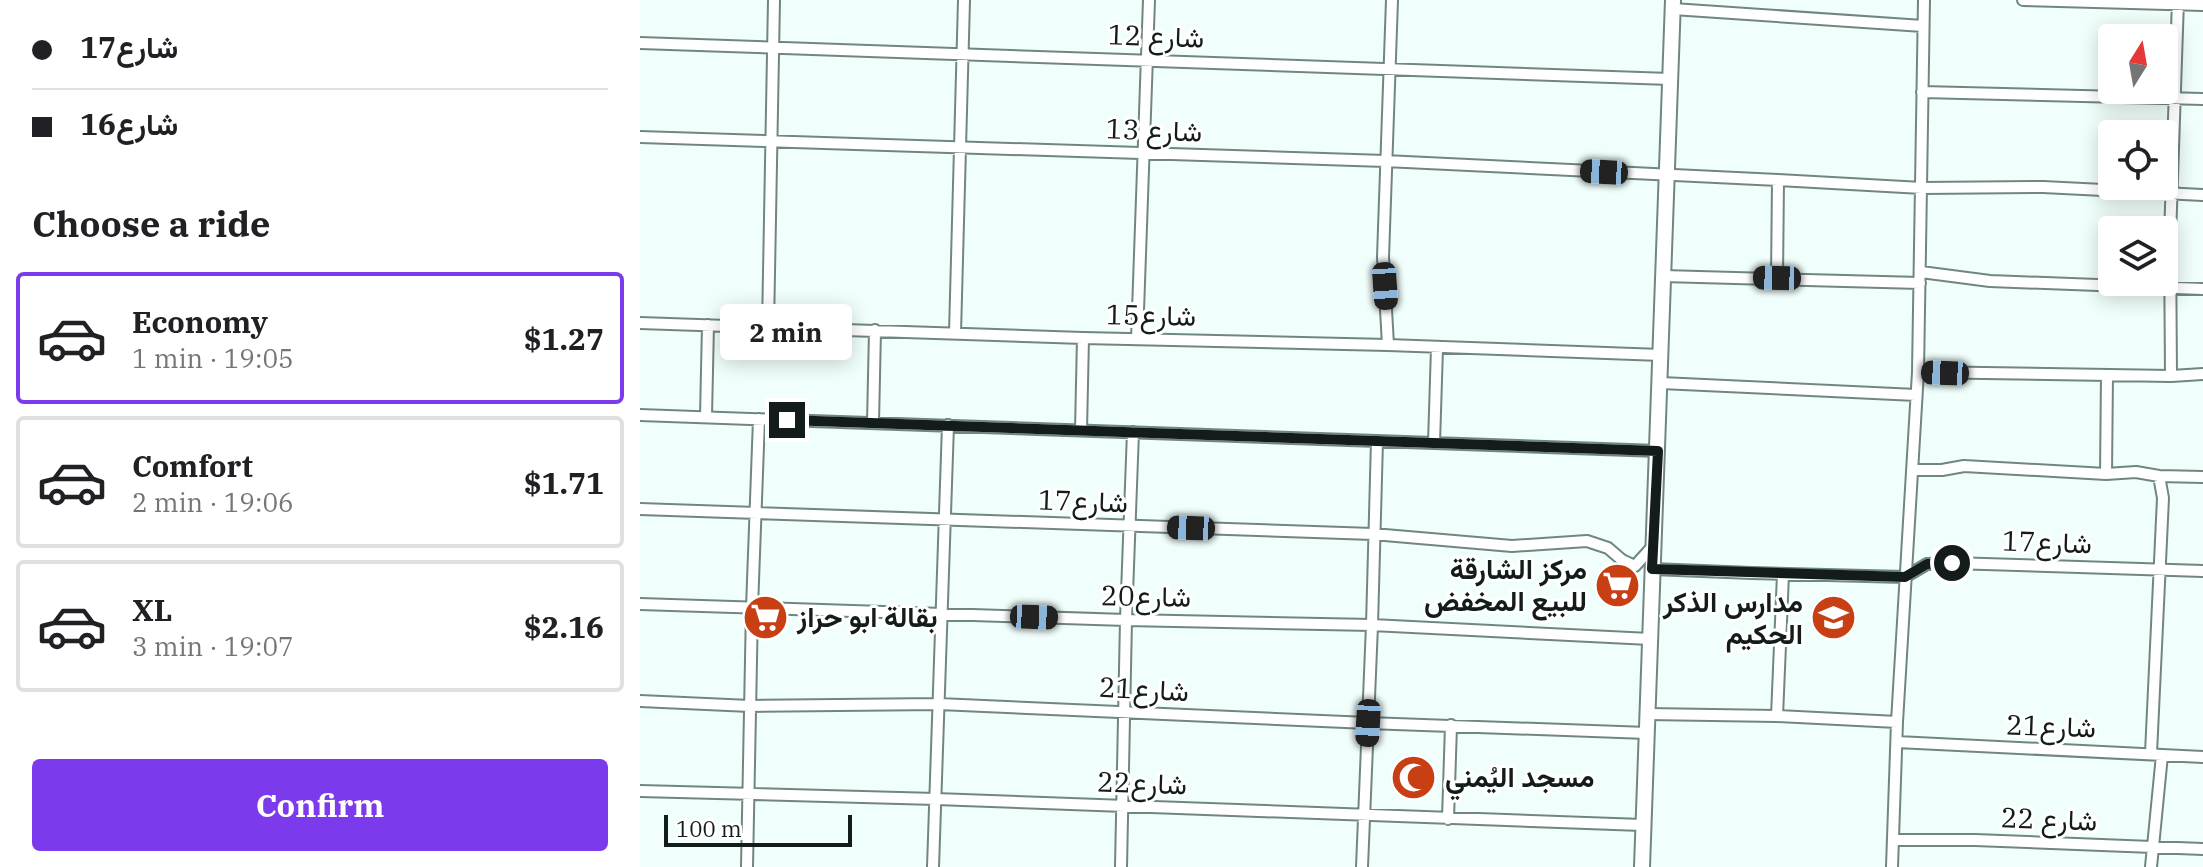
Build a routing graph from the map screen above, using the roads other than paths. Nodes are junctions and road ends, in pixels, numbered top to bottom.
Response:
1 (774, 0) edge
2 (964, 0) edge
3 (1149, 0) edge
4 (1392, 0) edge
5 (1924, 0) edge
6 (2023, 0) edge
7 (2041, 0) edge
8 (2178, 2) edge
9 (1673, 4) edge
10 (2203, 5) edge
11 (2177, 24) edge
12 (1923, 26) junction
13 (640, 43) edge
14 (774, 48) junction
15 (963, 55) junction
16 (1147, 60) junction
17 (1390, 69) junction
18 (1670, 79) junction
19 (1922, 92) junction
20 (2098, 96) edge
21 (2178, 98) edge
22 (2203, 99) edge
23 (640, 137) edge
24 (772, 141) junction
25 (961, 148) junction
26 (1143, 154) junction
27 (1385, 161) junction
28 (1666, 175) junction
29 (1778, 180) junction
30 (1922, 188) junction
31 (2098, 190) edge
32 (2178, 193) edge
33 (2203, 195) edge
34 (1663, 276) junction
35 (1920, 277) junction
36 (1777, 278) junction
37 (2098, 285) edge
38 (2178, 288) edge
39 (2203, 289) edge
40 (2170, 296) edge
41 (640, 323) edge
42 (708, 325) junction
43 (768, 327) junction
44 (875, 330) junction
45 (955, 333) junction
46 (1083, 338) junction
47 (1137, 339) junction
48 (1388, 345) junction
49 (1437, 348) junction
50 (1661, 355) junction
51 (1918, 372) junction
52 (2203, 374) edge
53 (2107, 375) junction
54 (2171, 376) junction
55 (1661, 383) junction
56 (1916, 395) junction
57 (640, 415) edge
58 (706, 416) junction
59 (759, 419) junction
60 (873, 423) junction
61 (948, 425) junction
62 (1081, 430) junction
63 (1133, 432) junction
64 (1377, 441) junction
65 (1434, 443) junction
66 (1658, 451) junction
67 (1912, 470) junction
68 (2106, 474) junction
69 (2159, 476) junction
70 (2203, 477) edge
71 (640, 509) edge
72 (756, 512) junction
73 (945, 520) junction
74 (1131, 526) junction
75 (1373, 534) junction
76 (1653, 546) junction
77 (1652, 569) junction
78 (2159, 569) junction
79 (2203, 571) edge
80 (1783, 574) junction
81 (1905, 577) junction
82 (640, 604) edge
83 (752, 608) junction
84 (942, 614) junction
85 (1126, 620) junction
86 (1372, 625) junction
87 (1650, 639) junction
88 (640, 701) edge
89 (939, 704) junction
90 (750, 706) junction
91 (1124, 712) junction
92 (1647, 714) junction
93 (1777, 716) junction
94 (1897, 722) junction
95 (1368, 723) junction
96 (1451, 725) junction
97 (1647, 733) junction
98 (1897, 742) junction
99 (2157, 754) junction
100 (2203, 757) edge
101 (640, 791) edge
102 (749, 795) junction
103 (936, 799) junction
104 (1122, 806) junction
105 (1363, 816) junction
106 (1448, 819) junction
107 (1642, 825) junction
108 (1893, 840) junction
109 (2153, 846) junction
110 (2203, 849) edge
111 (747, 867) edge
112 (933, 867) edge
113 (1121, 867) edge
114 (1362, 867) edge
115 (1642, 867) edge
116 (1892, 867) edge
117 (2151, 867) edge

1 - 14 street
2 - 15 street
3 - 16 street
4 - 17 street
5 - 12 street
6 - 7 street
7 - 8 street
8 - 10 street
8 - 11 street
9 - 12 street
9 - 18 street
12 - 19 street
13 - 14 street, شارع 12
14 - 15 street, شارع 12
14 - 24 street
15 - 16 street, شارع 12
15 - 25 street
16 - 17 street, شارع 12
16 - 26 street
17 - 18 street, شارع 12
17 - 27 street
18 - 28 street
19 - 20 street
19 - 30 street
21 - 22 street
23 - 24 street, شارع 13
24 - 25 street, شارع 13
24 - 43 street
25 - 26 street, شارع 13
25 - 45 street
26 - 27 street, شارع 13
26 - 47 street
27 - 28 street, شارع 13
27 - 48 street
28 - 29 street, شارع 13
28 - 34 street
29 - 30 street, شارع 13
29 - 36 street
30 - 31 street, شارع 13
30 - 35 street
32 - 33 street, شارع 13
34 - 36 street
34 - 50 street
35 - 36 street
35 - 37 street
35 - 51 street
38 - 39 street
40 - 54 street
41 - 42 street, شارع15
42 - 43 street, شارع15
42 - 58 street
43 - 44 street, شارع15
44 - 45 street, شارع15
44 - 60 street
45 - 46 street, شارع15
46 - 47 street, شارع15
46 - 62 street
47 - 48 street, شارع15
48 - 49 street, شارع15
49 - 50 street, شارع15
49 - 65 street
50 - 55 street
51 - 53 street
51 - 56 street
52 - 54 street
53 - 54 street
53 - 68 street
55 - 56 street
55 - 66 street
56 - 67 street
57 - 58 street
58 - 59 street
59 - 60 street
59 - 72 street
60 - 61 street
61 - 62 street
61 - 73 street
62 - 63 street
63 - 64 street
63 - 74 street
64 - 65 street
64 - 75 street
65 - 66 street
66 - 76 street
67 - 68 street
67 - 81 street
68 - 69 street
69 - 70 street
69 - 78 street
71 - 72 street, شارع17
72 - 73 street, شارع17
72 - 83 street
73 - 74 street, شارع17
73 - 84 street
74 - 75 street, شارع17
74 - 85 street
75 - 76 street, شارع17
75 - 86 street
76 - 77 street
77 - 80 street, شارع17
77 - 87 street
78 - 79 street, شارع17
78 - 81 street, شارع17
78 - 99 street
80 - 81 street, شارع17
80 - 93 street
81 - 94 street
82 - 83 street, شارع20
83 - 84 street, شارع20
83 - 90 street
84 - 85 street, شارع20
84 - 89 street
85 - 86 street, شارع20
85 - 91 street
86 - 87 street, شارع20
86 - 95 street
87 - 92 street
88 - 90 street, شارع21
89 - 90 street, شارع21
89 - 91 street, شارع21
89 - 103 street
90 - 102 street
91 - 95 street, شارع21
91 - 104 street
92 - 93 street
92 - 97 street
93 - 94 street
94 - 98 street
95 - 96 street, شارع21
95 - 105 street
96 - 97 street, شارع21
96 - 106 street
97 - 107 street
98 - 99 street, شارع21
98 - 108 street
99 - 100 street, شارع21
99 - 109 street
101 - 102 street, شارع22
102 - 103 street, شارع22
102 - 111 street
103 - 104 street, شارع22
103 - 112 street
104 - 105 street, شارع22
104 - 113 street
105 - 106 street, شارع22
105 - 114 street
106 - 107 street, شارع22
107 - 115 street
108 - 109 street, شارع 22
108 - 116 street
109 - 110 street, شارع 22
109 - 117 street

